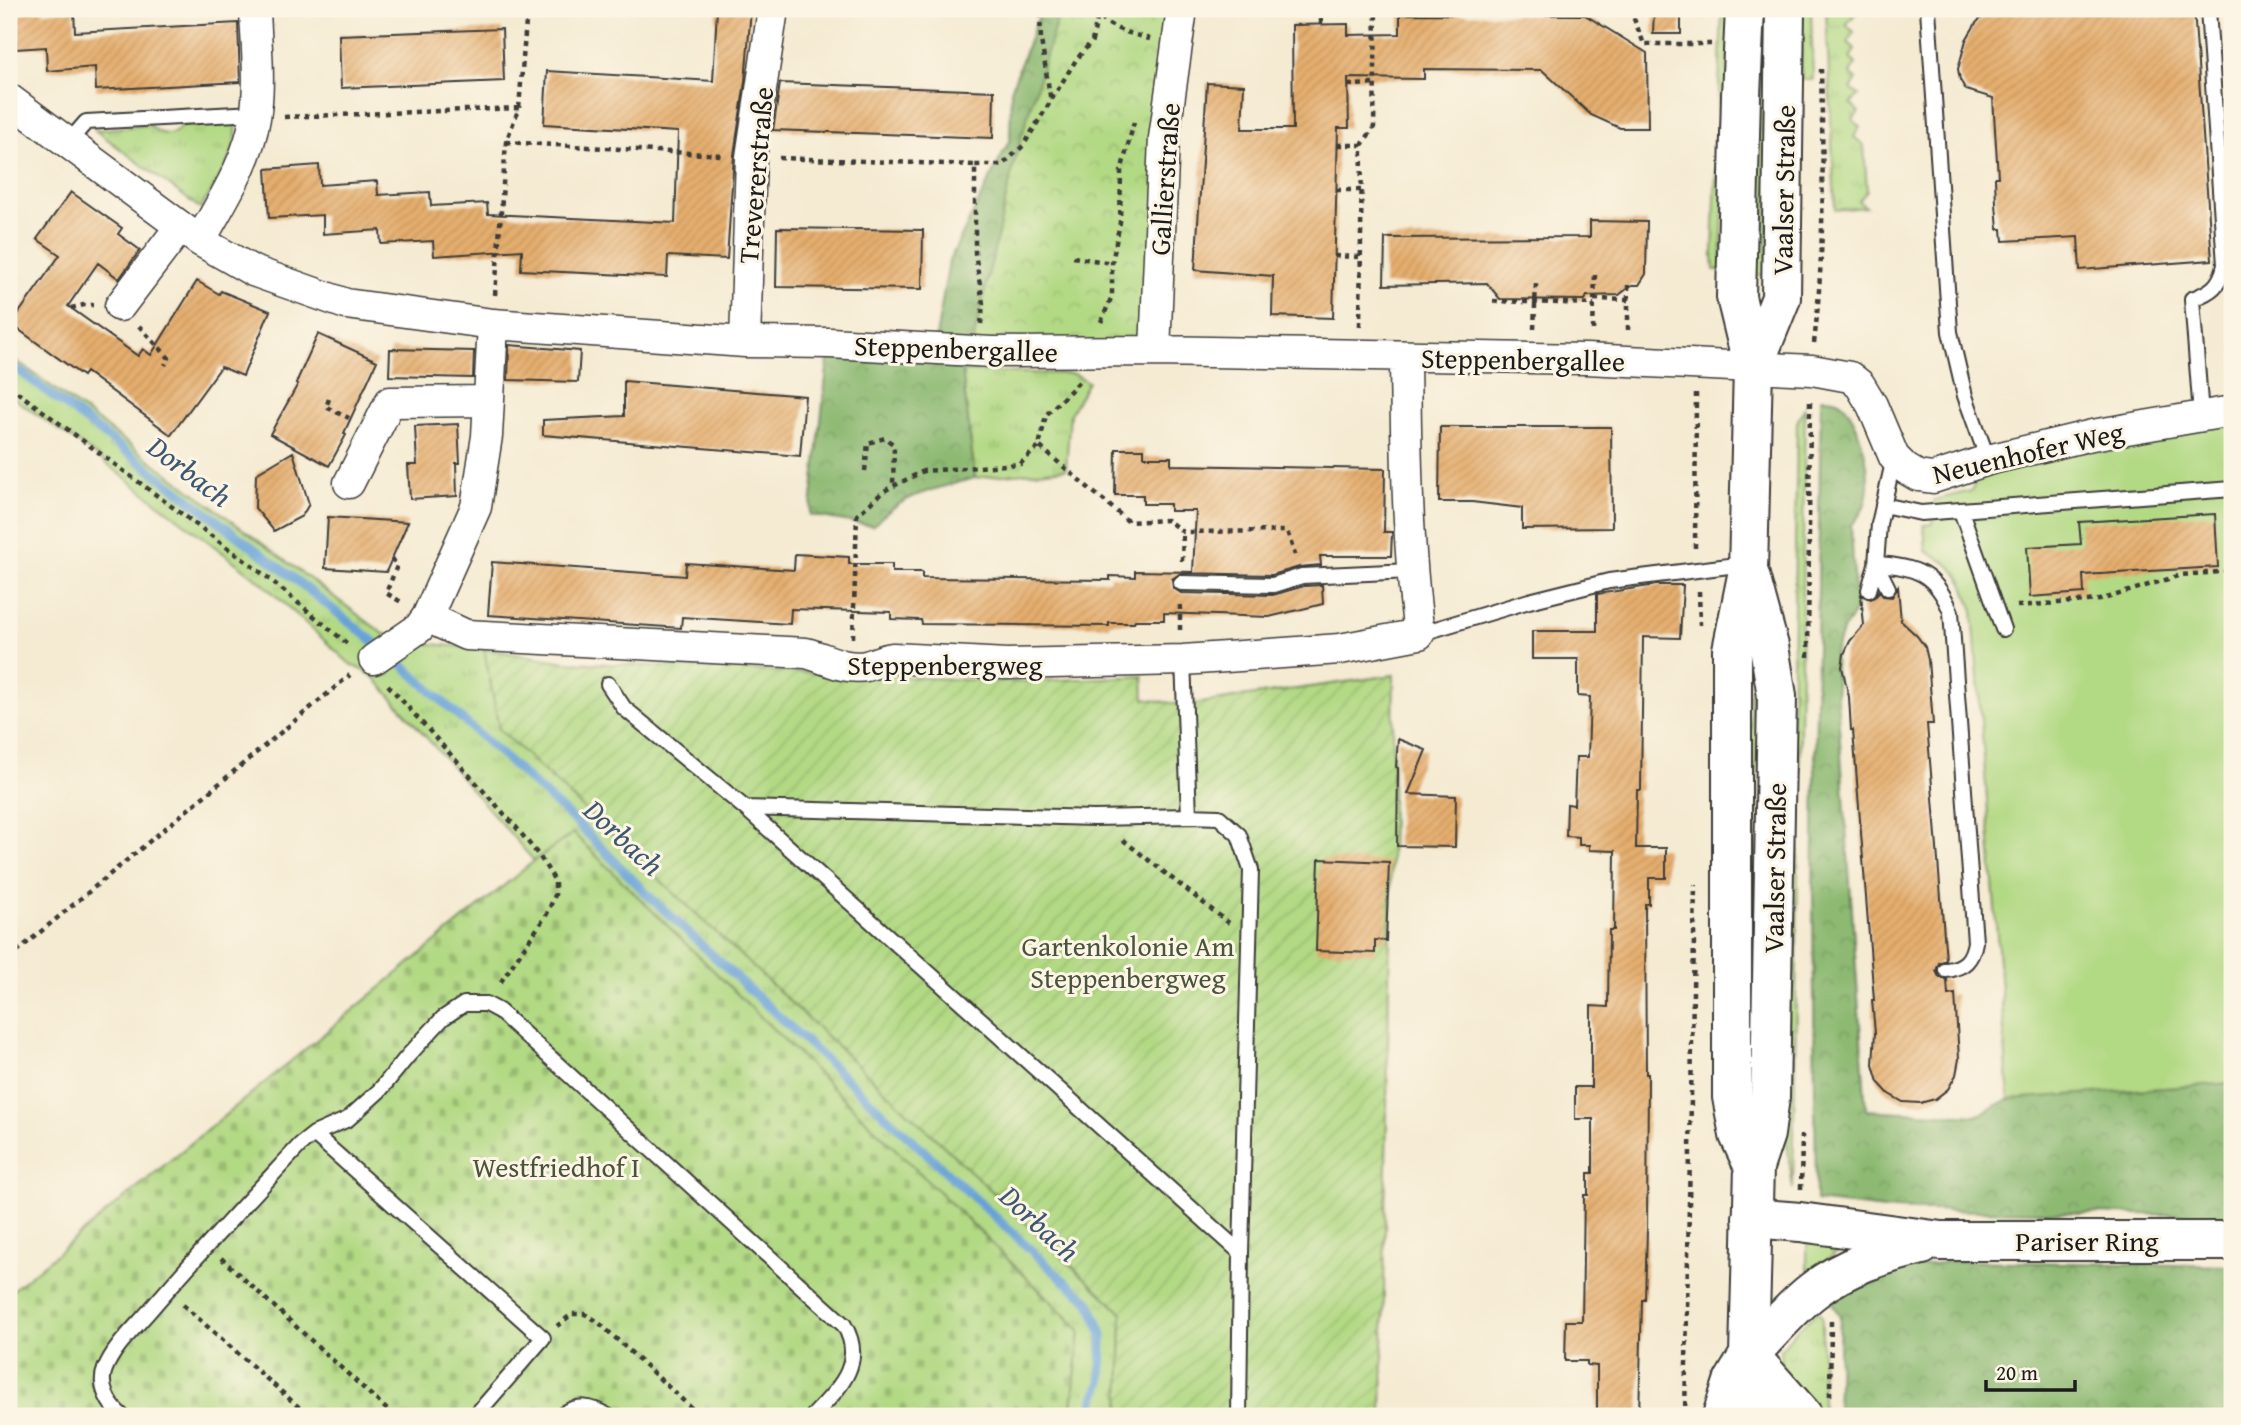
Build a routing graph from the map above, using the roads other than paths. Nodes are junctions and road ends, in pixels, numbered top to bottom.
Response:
1 (255, 9) edge
2 (773, 9) edge
3 (1182, 9) edge
4 (1745, 9) edge
5 (1785, 9) edge
6 (1928, 9) edge
7 (2208, 9) edge
8 (9, 99) edge
9 (255, 115) junction
10 (67, 144) junction
11 (190, 234) junction
12 (120, 306) dead end
13 (493, 324) junction
14 (745, 342) junction
15 (1155, 351) junction
16 (1405, 357) junction
17 (1753, 366) junction
18 (489, 401) junction
19 (2232, 411) edge
20 (2201, 415) junction
21 (1894, 457) junction
22 (1988, 460) junction
23 (349, 483) dead end
24 (2232, 489) edge
25 (1883, 505) junction
26 (1961, 511) junction
27 (1876, 564) junction
28 (1749, 567) junction
29 (1410, 571) junction
30 (1181, 583) dead end
31 (1888, 588) dead end
32 (1869, 590) dead end
33 (427, 617) junction
34 (2003, 629) dead end
35 (1419, 634) junction
36 (1182, 660) junction
37 (372, 661) road end
38 (608, 684) dead end
39 (745, 808) junction
40 (1189, 816) junction
41 (1946, 970) dead end
42 (314, 1134) junction
43 (1752, 1218) junction
44 (1941, 1241) junction
45 (2232, 1241) edge
46 (1241, 1253) junction
47 (1749, 1355) junction
48 (1817, 1408) edge
49 (122, 1416) edge
50 (475, 1416) edge
51 (561, 1416) edge
52 (608, 1416) edge
53 (813, 1416) edge
54 (1239, 1416) edge
55 (1722, 1416) edge
56 (1759, 1416) edge

1 - 9 street
2 - 14 street, Trevererstraße
3 - 15 street, Gallierstraße
4 - 17 main road, Vaalser Straße
5 - 17 main road, Vaalser Straße
6 - 22 lane
7 - 20 lane
8 - 10 street, Steppenbergallee
9 - 10 lane
9 - 11 street
10 - 11 street, Steppenbergallee
11 - 12 street
11 - 13 street, Steppenbergallee
13 - 14 street, Steppenbergallee
13 - 18 street
14 - 15 street, Steppenbergallee
15 - 16 street, Steppenbergallee
16 - 17 street, Steppenbergallee
16 - 29 street
17 - 21 street, Neuenhofer Weg
17 - 28 main road, Vaalser Straße
18 - 23 street
18 - 33 street
19 - 20 street, Neuenhofer Weg
20 - 22 street, Neuenhofer Weg
21 - 22 street, Neuenhofer Weg
21 - 25 lane
24 - 26 lane
25 - 26 lane
25 - 27 lane
26 - 34 lane
27 - 31 lane
27 - 32 lane
27 - 41 lane
28 - 35 lane
28 - 43 main road, Vaalser Straße
29 - 30 lane
29 - 35 street
33 - 36 street, Steppenbergweg
33 - 37 street
35 - 36 street, Steppenbergweg
36 - 40 lane
38 - 39 lane
39 - 40 lane
39 - 46 lane
40 - 46 lane
42 - 49 lane
42 - 50 lane
42 - 53 lane
43 - 44 main road
43 - 47 main road, Vaalser Straße
44 - 45 main road, Pariser Ring
44 - 47 main road
46 - 54 lane
47 - 48 main road
47 - 55 main road, Vaalser Straße
47 - 56 main road, Vaalser Straße
51 - 52 lane

